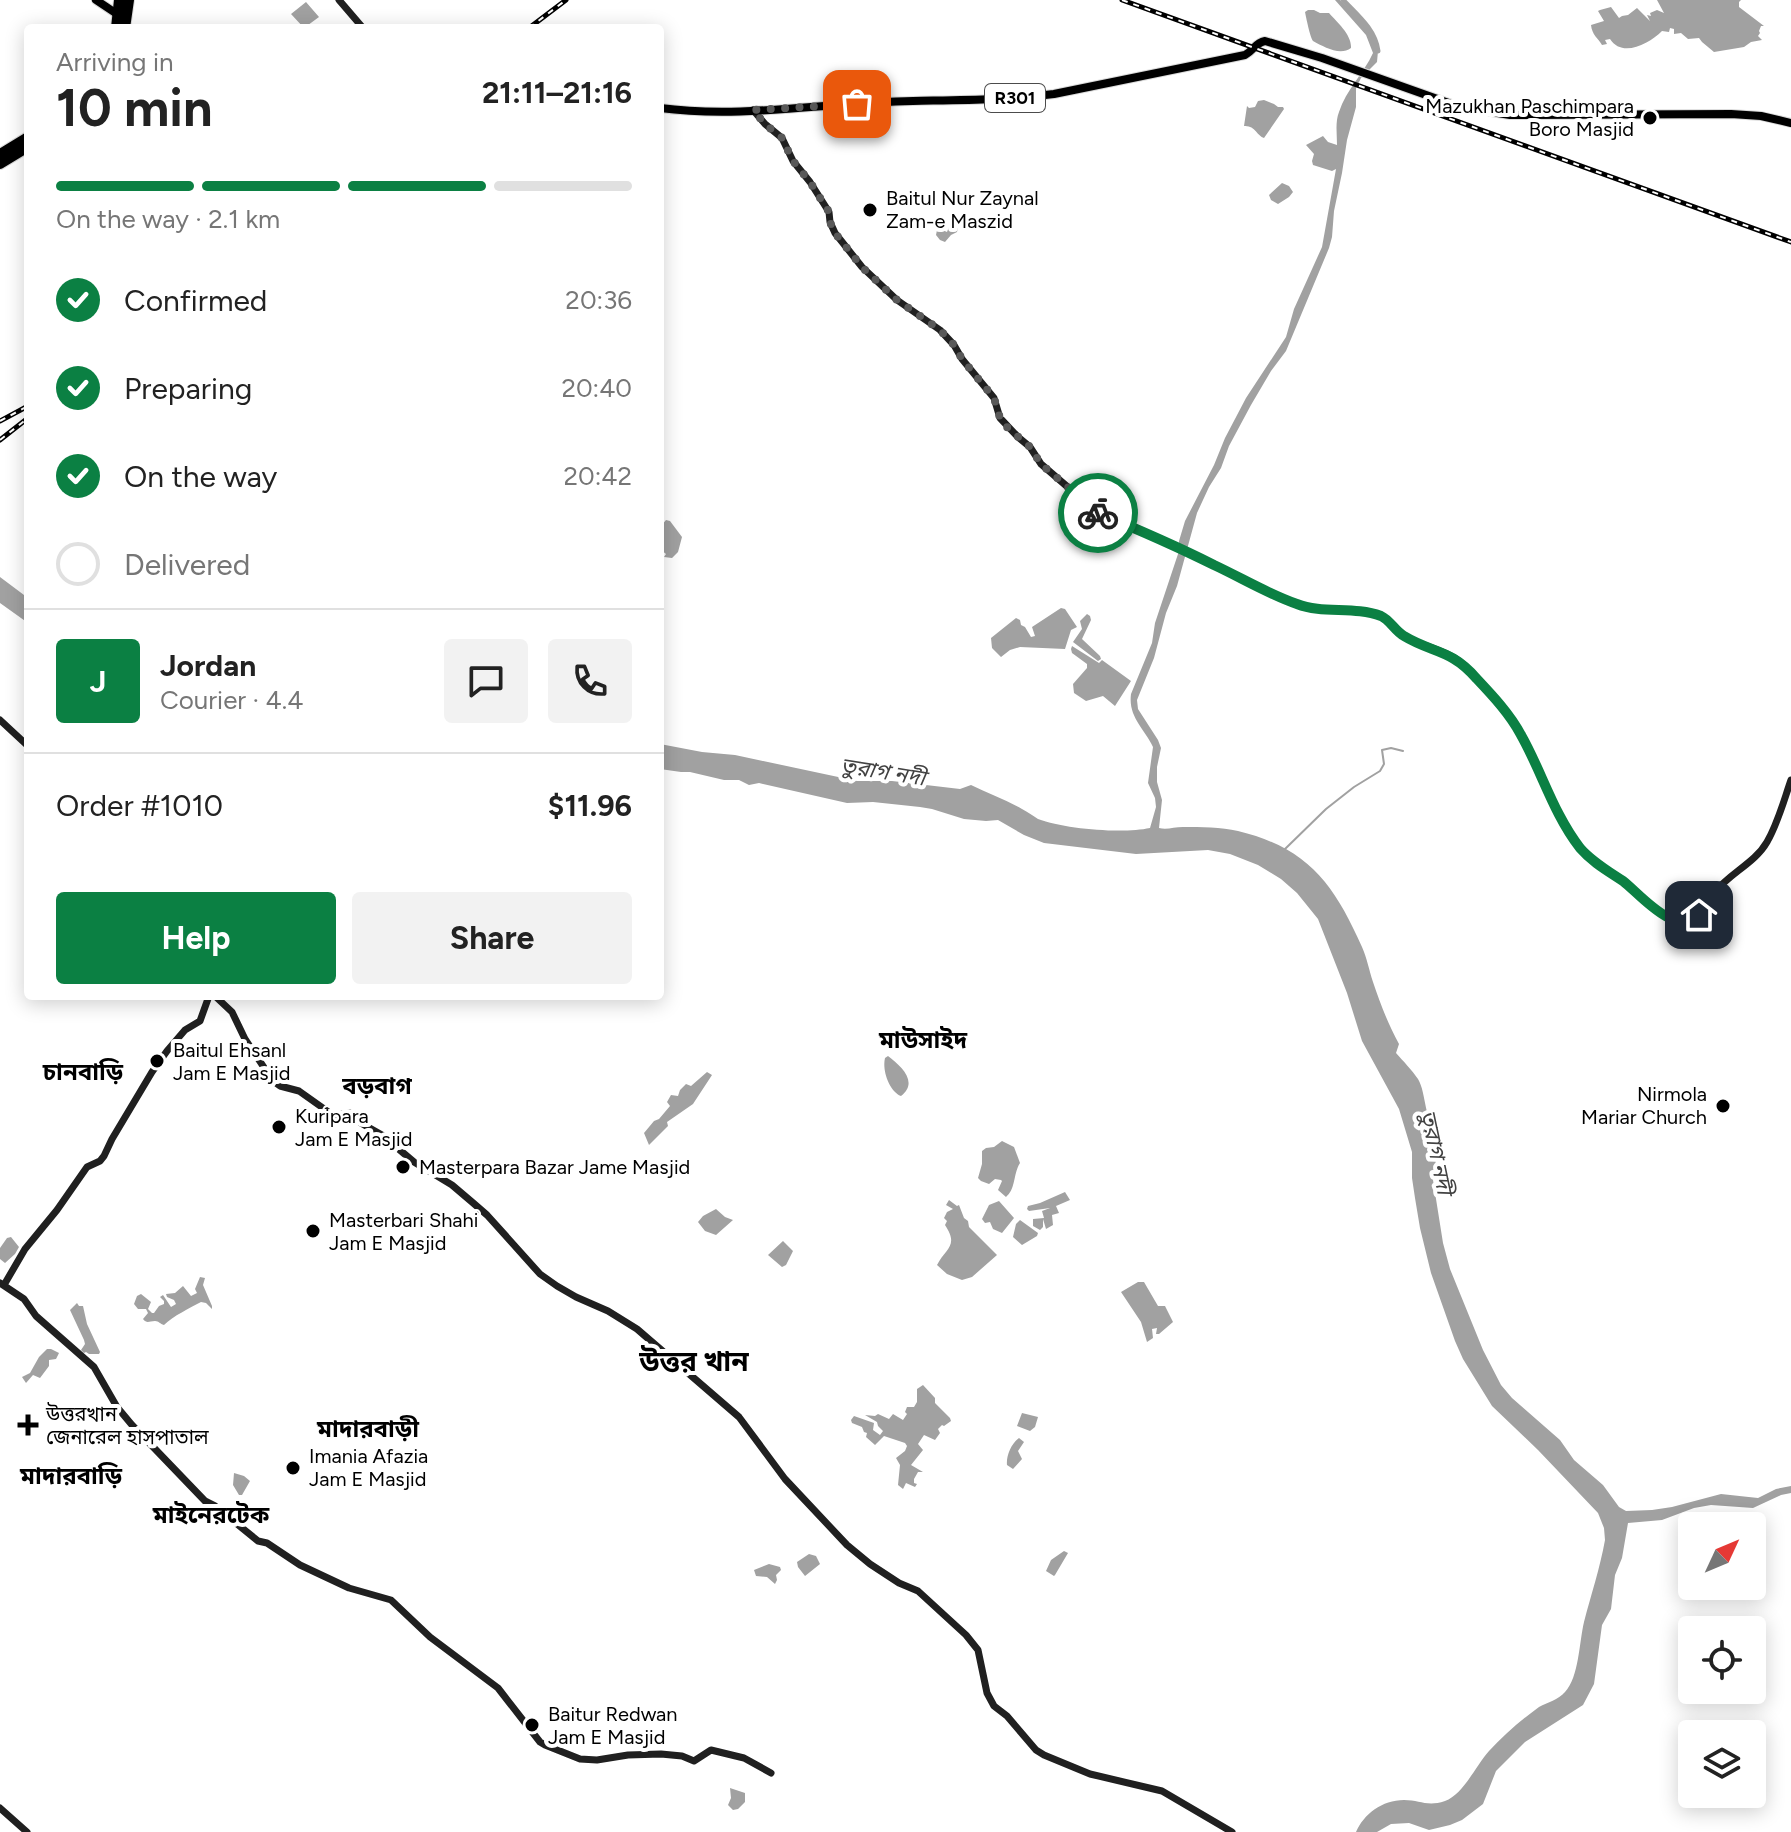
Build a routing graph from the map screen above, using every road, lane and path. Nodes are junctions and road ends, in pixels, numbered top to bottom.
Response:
1 (99, 0) edge
2 (339, 0) edge
3 (122, 5) edge
4 (360, 24) edge
5 (664, 108) edge
6 (753, 110) junction
7 (1791, 123) edge
8 (24, 140) edge
9 (24, 147) edge
10 (0, 159) edge
11 (0, 720) edge
12 (24, 742) edge
13 (1791, 780) edge
14 (208, 1000) edge
15 (219, 1000) edge
16 (2, 1284) edge
17 (771, 1773) dead end
18 (0, 1808) edge
19 (27, 1832) edge
20 (1232, 1832) edge

1 - 3 main road
2 - 4 street
5 - 6 main road, R301
6 - 7 main road, R301
6 - 13 street
8 - 10 highway
9 - 10 highway
11 - 12 street
14 - 16 street
15 - 20 street
16 - 17 street
18 - 19 street

